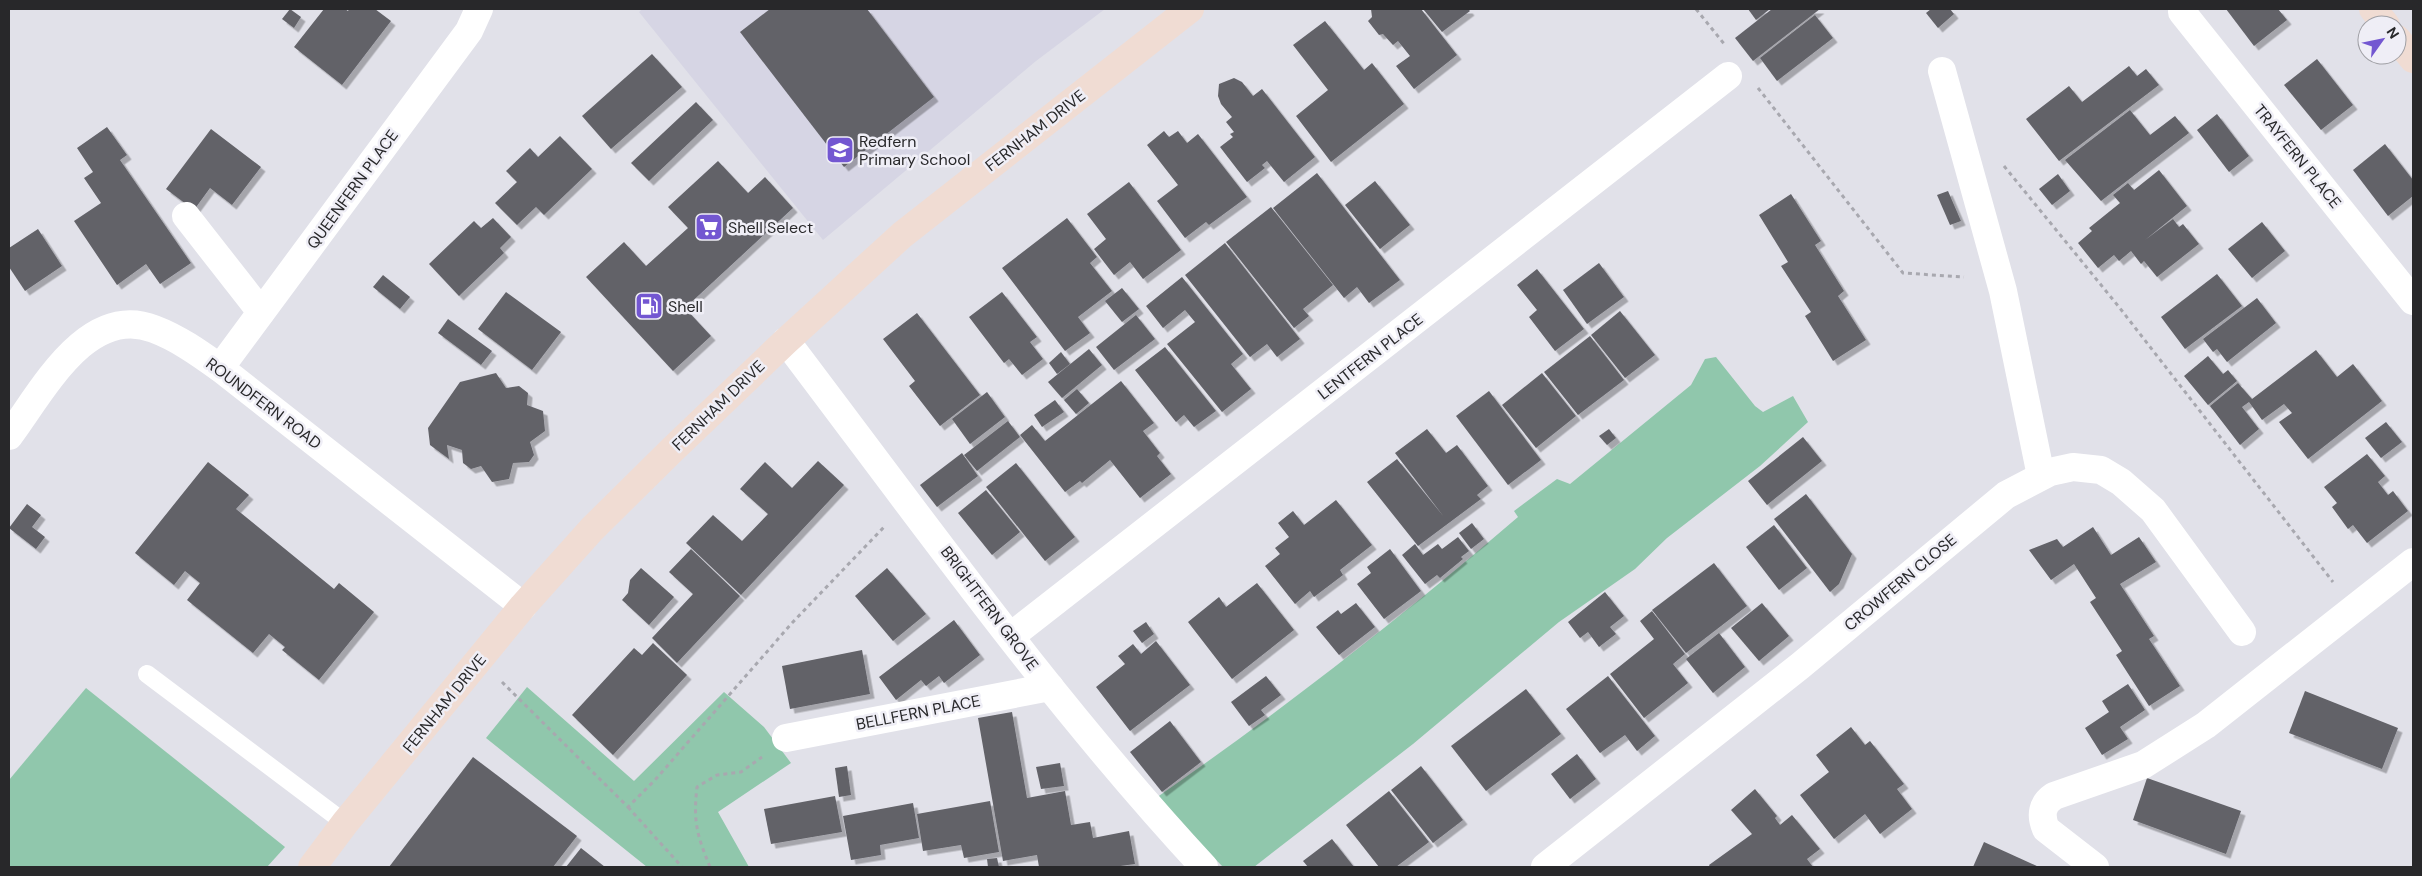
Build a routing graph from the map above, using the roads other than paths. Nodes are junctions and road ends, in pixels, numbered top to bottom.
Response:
1 (479, 9) edge
2 (1190, 9) edge
3 (2182, 12) dead end
4 (1942, 71) dead end
5 (1728, 76) road end
6 (186, 216) dead end
7 (2413, 301) edge
8 (262, 312) junction
9 (786, 341) junction
10 (220, 368) junction
11 (9, 436) edge
12 (2041, 476) junction
13 (2413, 562) edge
14 (523, 606) junction
15 (2242, 632) dead end
16 (1011, 636) junction
17 (147, 674) dead end
18 (1050, 686) junction
19 (786, 738) road end
20 (345, 823) junction
21 (312, 867) edge
22 (1204, 867) edge
23 (1546, 867) edge
24 (2095, 867) edge

1 - 8 street, QUEENFERN PLACE
2 - 9 street, FERNHAM DRIVE
3 - 7 street, TRAYFERN PLACE
4 - 12 street
5 - 16 street, LENTFERN PLACE
6 - 8 street
8 - 10 street, QUEENFERN PLACE
9 - 14 street, FERNHAM DRIVE
9 - 16 street, BRIGHTFERN GROVE
10 - 11 street, ROUNDFERN ROAD
10 - 14 street, ROUNDFERN ROAD
12 - 15 street, CROWFERN CLOSE
12 - 23 street, CROWFERN CLOSE
13 - 24 street
14 - 20 street, FERNHAM DRIVE
16 - 18 street, BRIGHTFERN GROVE
17 - 20 lane
18 - 19 street, BELLFERN PLACE
18 - 22 street, BRIGHTFERN GROVE
20 - 21 street, FERNHAM DRIVE

